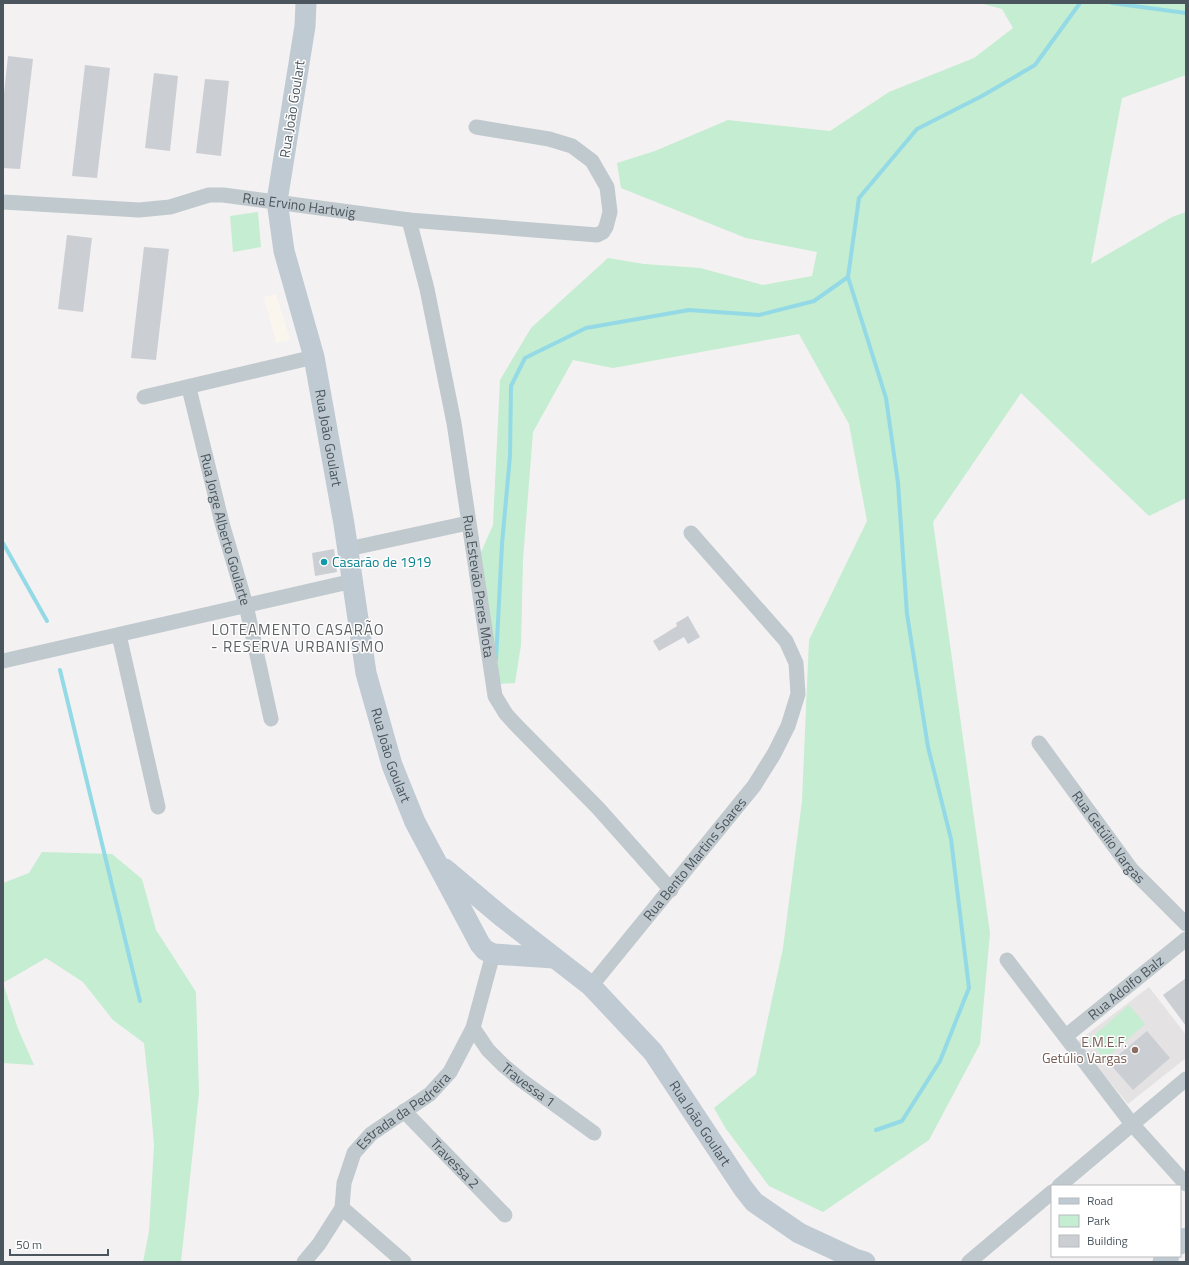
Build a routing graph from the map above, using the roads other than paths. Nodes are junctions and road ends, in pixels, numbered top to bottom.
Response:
1 (306, 3) edge
2 (476, 127) dead end
3 (277, 201) junction
4 (3, 202) edge
5 (409, 220) junction
6 (314, 357) junction
7 (189, 388) junction
8 (144, 397) dead end
9 (468, 523) junction
10 (691, 533) dead end
11 (348, 549) junction
12 (353, 581) junction
13 (246, 605) junction
14 (119, 635) junction
15 (3, 661) edge
16 (271, 719) dead end
17 (1039, 743) dead end
18 (158, 807) dead end
19 (438, 864) junction
20 (671, 890) junction
21 (508, 922) junction
22 (1186, 924) edge
23 (1186, 939) edge
24 (492, 951) junction
25 (554, 958) junction
26 (1007, 960) dead end
27 (591, 986) junction
28 (474, 1028) junction
29 (1066, 1036) junction
30 (1186, 1079) edge
31 (404, 1111) junction
32 (1132, 1124) junction
33 (594, 1133) dead end
34 (1186, 1184) edge
35 (1060, 1185) edge
36 (1051, 1193) edge
37 (342, 1208) junction
38 (505, 1215) dead end
39 (304, 1262) edge
40 (404, 1262) edge
41 (865, 1262) edge
42 (969, 1262) edge

1 - 3 street, Rua João Goulart
2 - 5 street, Rua Ervino Hartwig
3 - 4 street, Rua Ervino Hartwig
3 - 5 street, Rua Ervino Hartwig
3 - 6 street, Rua João Goulart
5 - 9 street, Rua Estevão Peres Mota
6 - 7 street
6 - 11 street, Rua João Goulart
7 - 8 street
7 - 13 street, Rua Jorge Alberto Goularte
9 - 11 street
9 - 20 street, Rua Estevão Peres Mota
10 - 20 street, Rua Bento Martins Soares
11 - 12 street, Rua João Goulart
12 - 13 street
12 - 19 street, Rua João Goulart
13 - 14 street
13 - 16 street, Rua Jorge Alberto Goularte
14 - 15 street
14 - 18 street
17 - 22 street, Rua Getúlio Vargas
19 - 21 street, Rua João Goulart
19 - 24 street, Rua João Goulart
20 - 27 street, Rua Bento Martins Soares
21 - 24 street
21 - 24 street
21 - 25 street, Rua João Goulart
23 - 29 street, Rua Adolfo Balz
24 - 25 street
24 - 28 street, Estrada da Pedreira
25 - 27 street, Rua João Goulart
26 - 29 street
27 - 41 street, Rua João Goulart
28 - 31 street, Estrada da Pedreira
28 - 33 street, Travessa 1
29 - 32 street
30 - 32 street
31 - 37 street, Estrada da Pedreira
31 - 38 street, Travessa 2
32 - 34 street
32 - 35 street
36 - 42 street
37 - 39 street, Estrada da Pedreira
37 - 40 street

